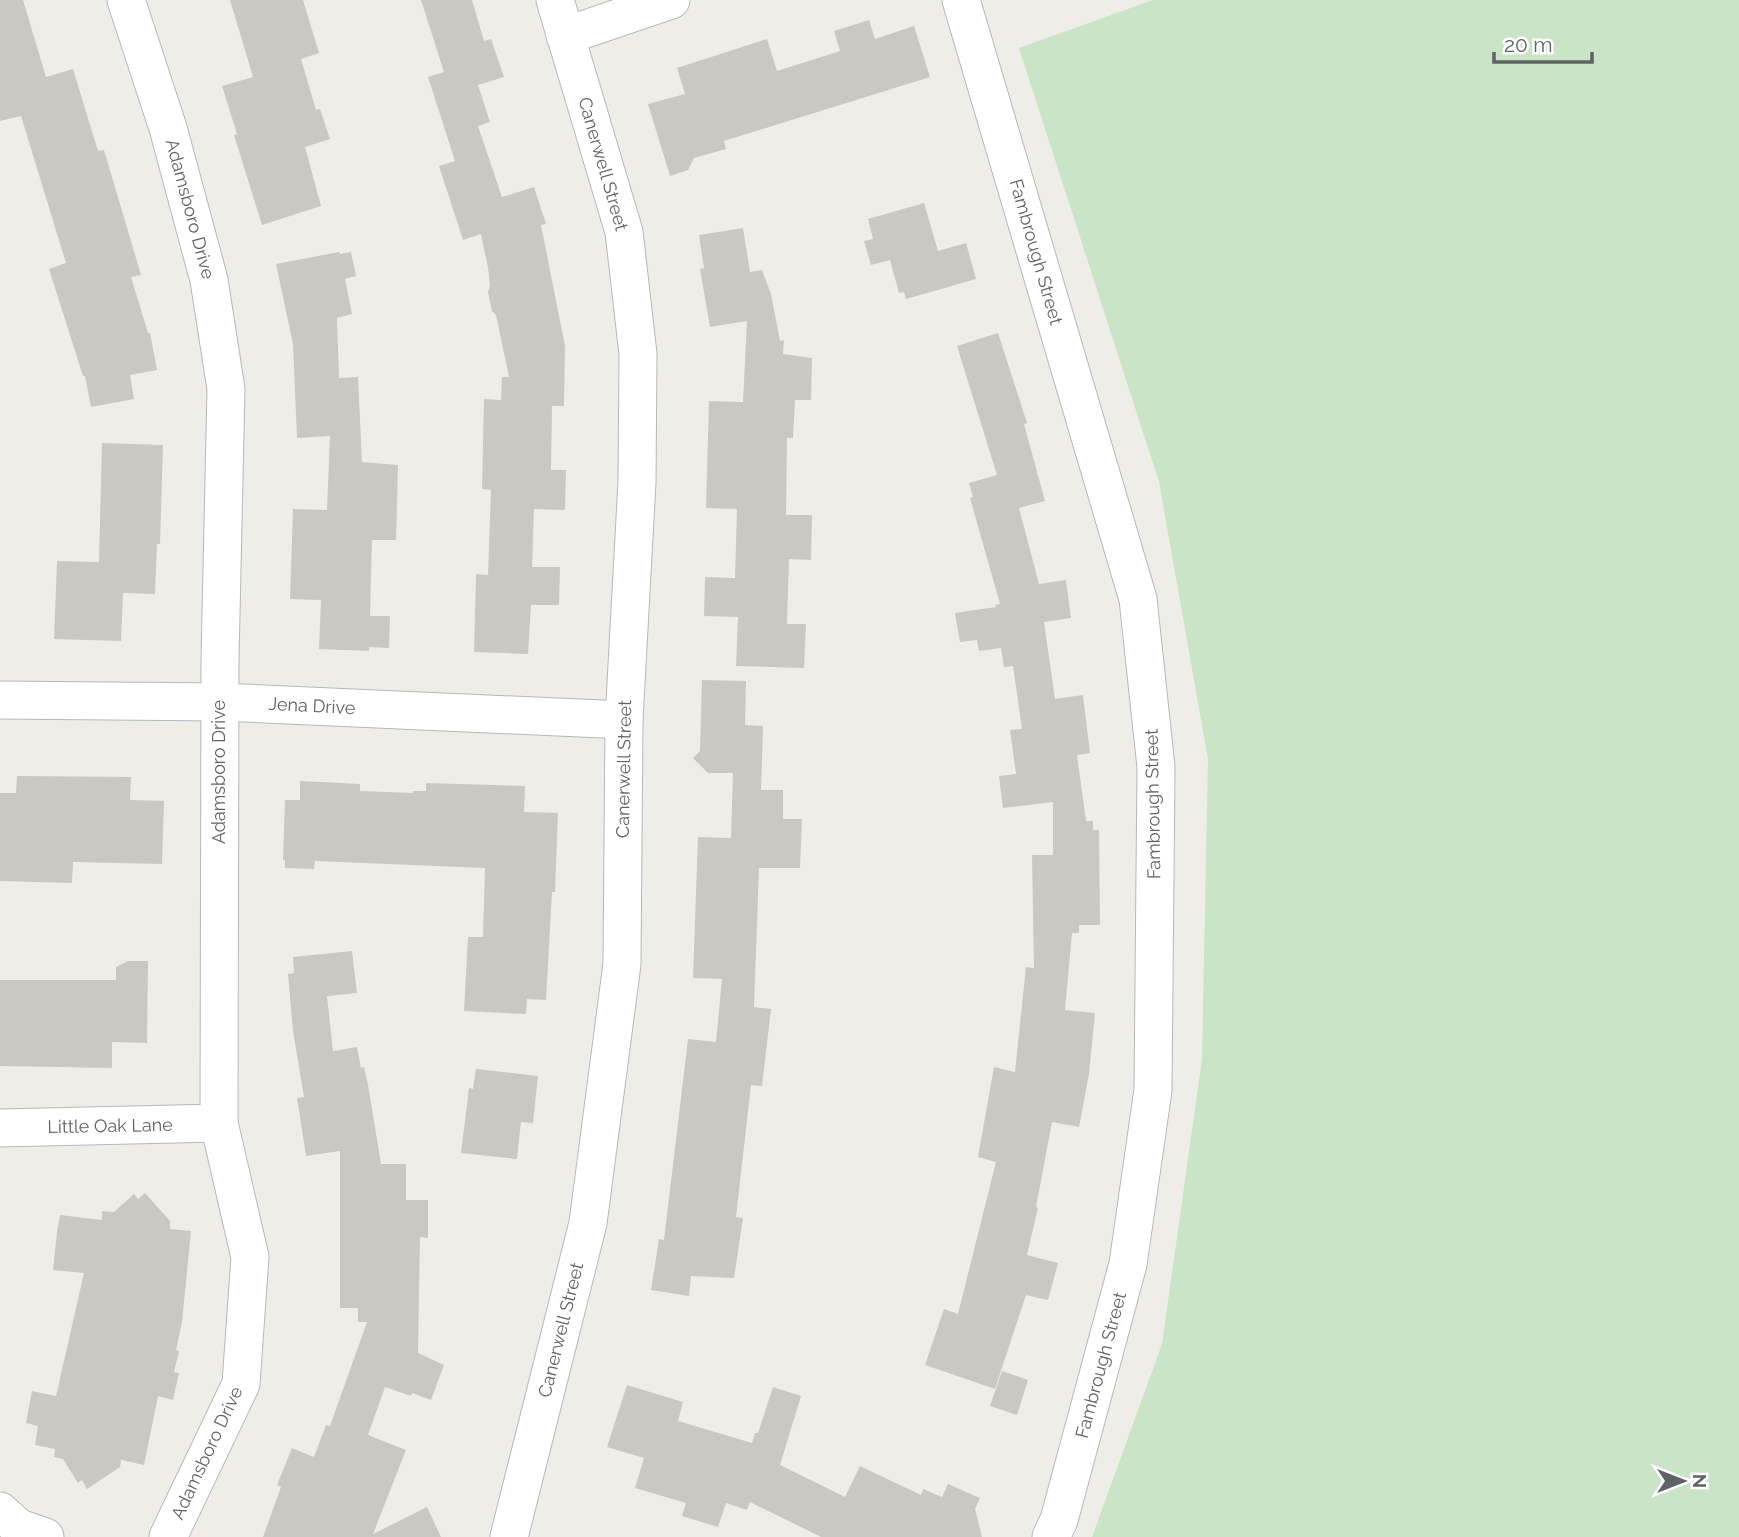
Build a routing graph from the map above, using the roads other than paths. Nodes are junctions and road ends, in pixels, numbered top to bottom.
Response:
1 (126, 0) edge
2 (555, 0) edge
3 (671, 0) edge
4 (961, 0) edge
5 (565, 36) junction
6 (0, 700) edge
7 (220, 702) junction
8 (624, 720) junction
9 (219, 1124) junction
10 (0, 1128) edge
11 (0, 1511) edge
12 (44, 1537) edge
13 (168, 1537) edge
14 (509, 1537) edge
15 (1051, 1537) edge

1 - 7 street, Adamsboro Drive
2 - 5 street, Canerwell Street
3 - 5 street
4 - 15 street, Fambrough Street
5 - 8 street, Canerwell Street
6 - 7 street, Jena Drive
7 - 8 street, Jena Drive
7 - 9 street, Adamsboro Drive
8 - 14 street, Canerwell Street
9 - 10 street, Little Oak Lane
9 - 13 street, Adamsboro Drive
11 - 12 street

